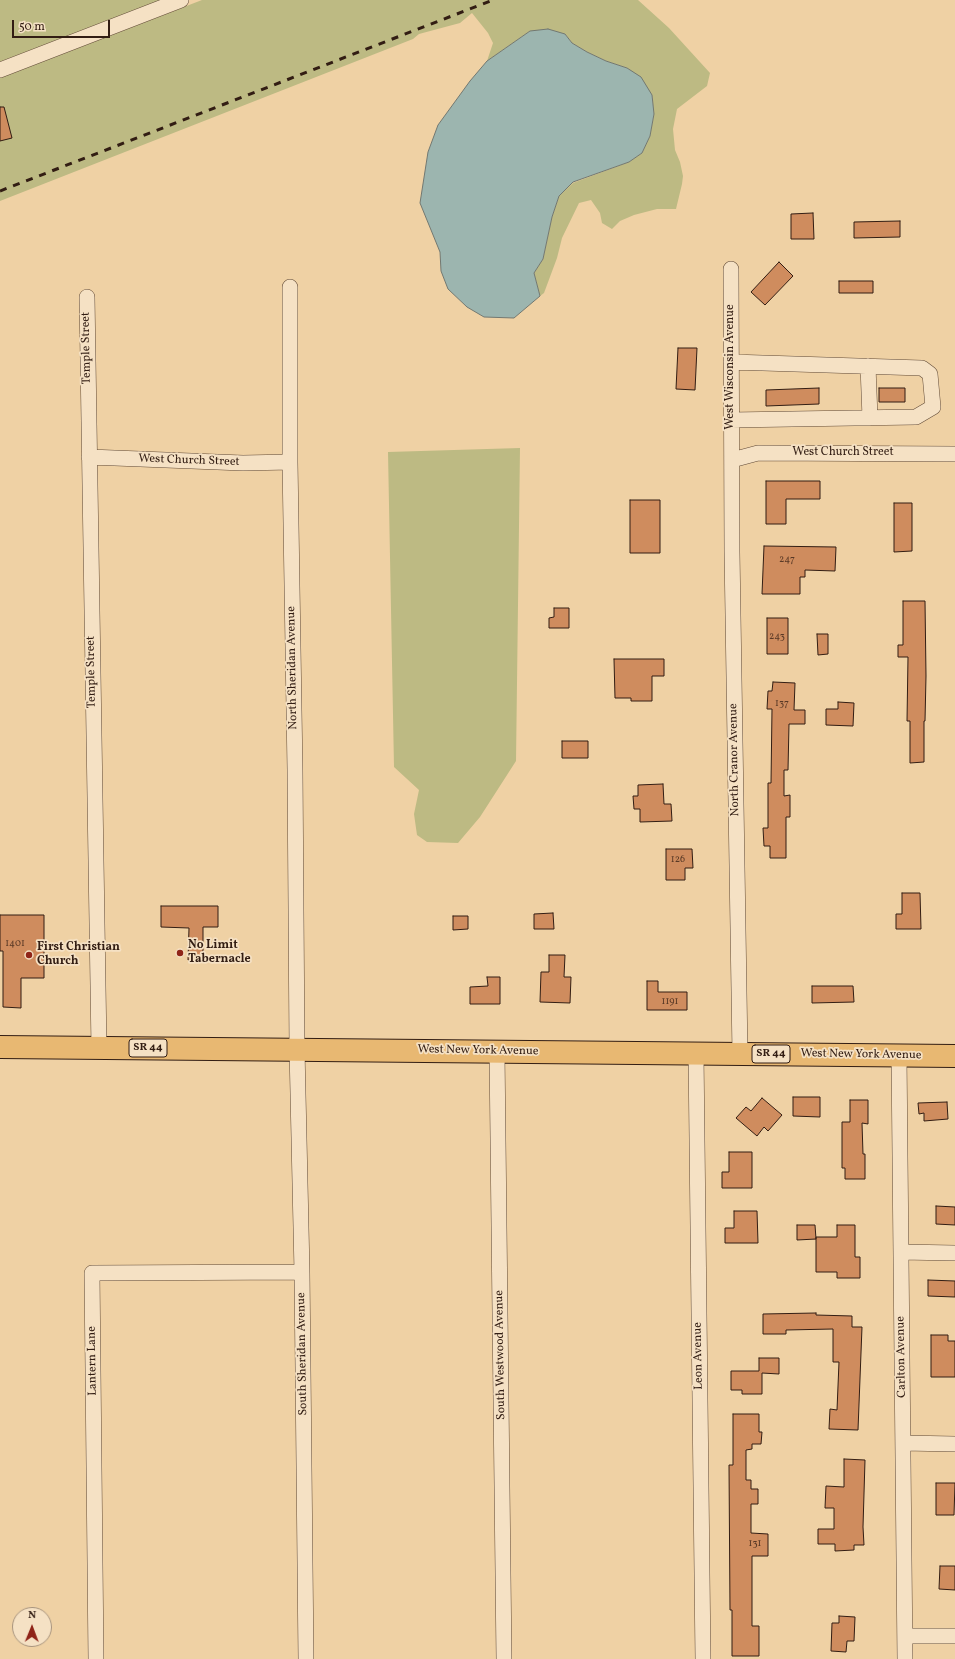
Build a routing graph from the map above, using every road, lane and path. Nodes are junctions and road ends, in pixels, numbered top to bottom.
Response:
1 (181, 0) edge
2 (0, 70) edge
3 (731, 269) dead end
4 (290, 287) dead end
5 (87, 297) dead end
6 (731, 362) junction
7 (868, 366) junction
8 (870, 418) junction
9 (731, 420) junction
10 (955, 454) edge
11 (88, 457) junction
12 (290, 462) junction
13 (732, 463) junction
14 (0, 1047) edge
15 (99, 1048) junction
16 (297, 1049) junction
17 (497, 1052) junction
18 (696, 1053) junction
19 (740, 1054) junction
20 (899, 1055) junction
21 (955, 1056) edge
22 (901, 1252) junction
23 (955, 1253) edge
24 (302, 1272) junction
25 (903, 1443) junction
26 (955, 1444) edge
27 (905, 1636) junction
28 (955, 1636) edge
29 (96, 1659) edge
30 (306, 1659) edge
31 (504, 1659) edge
32 (703, 1659) edge
33 (905, 1659) edge

1 - 2 street
3 - 6 street, West Wisconsin Avenue
4 - 12 street, North Sheridan Avenue
5 - 11 street, Temple Street
6 - 7 street
6 - 9 street, West Wisconsin Avenue
7 - 8 street
7 - 8 street
8 - 9 street
9 - 13 street, West Wisconsin Avenue
10 - 13 street, West Church Street
11 - 12 street, West Church Street
11 - 15 street, Temple Street
12 - 16 street, North Sheridan Avenue
13 - 19 street, North Cranor Avenue
14 - 15 main road, West New York Avenue / SR 44
15 - 16 main road, West New York Avenue / SR 44
16 - 17 main road, West New York Avenue / SR 44
16 - 24 street, South Sheridan Avenue
17 - 18 main road, West New York Avenue / SR 44
17 - 31 street, South Westwood Avenue
18 - 19 main road, West New York Avenue / SR 44
18 - 32 street, Leon Avenue
19 - 20 main road, West New York Avenue / SR 44
20 - 21 main road, West New York Avenue / SR 44
20 - 22 street, Carlton Avenue
22 - 23 street
22 - 25 street, Carlton Avenue
24 - 29 street, Lantern Lane
24 - 30 street, South Sheridan Avenue
25 - 26 street
25 - 27 street, Carlton Avenue
27 - 28 street
27 - 33 street, Carlton Avenue

